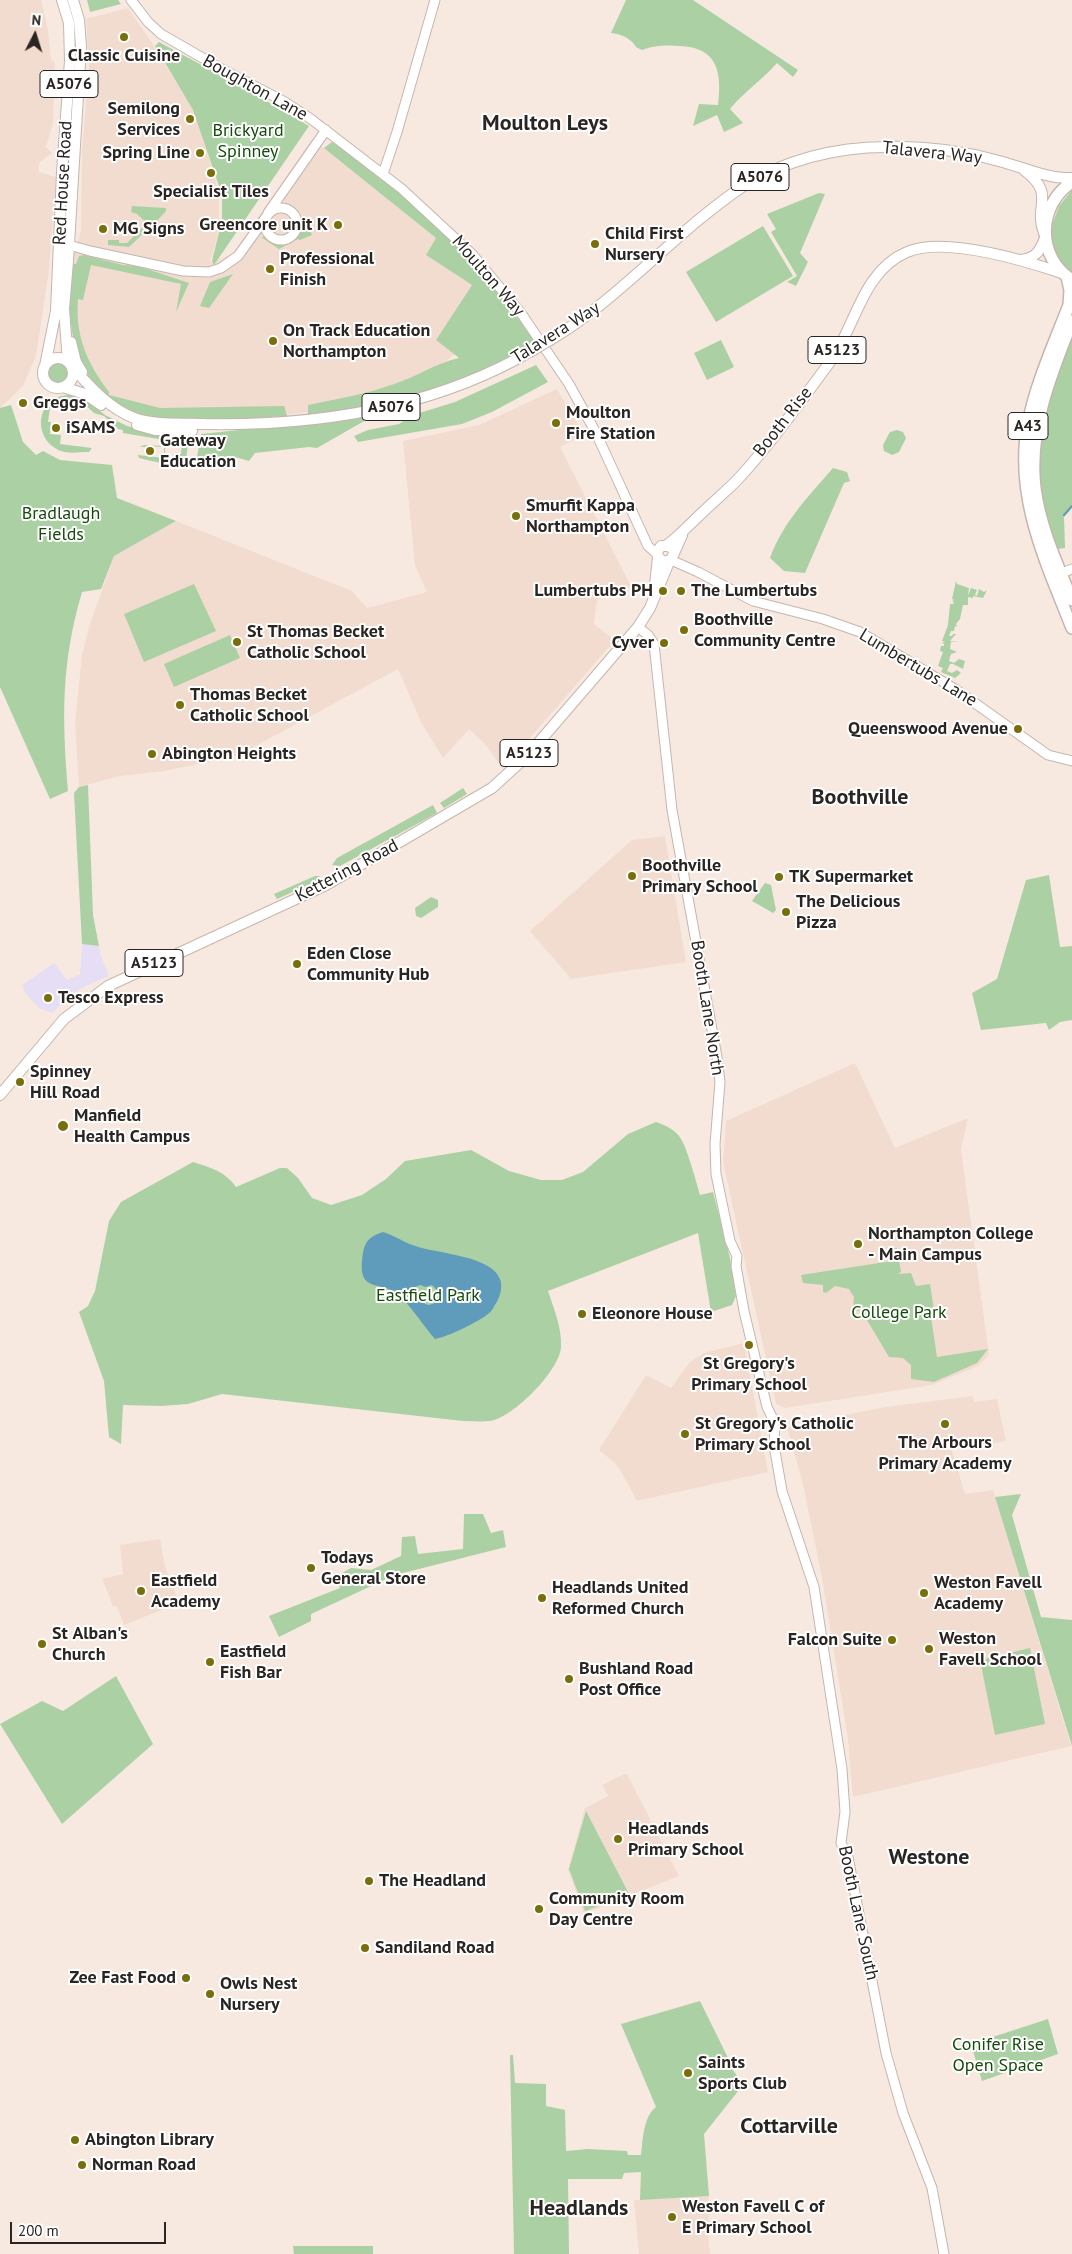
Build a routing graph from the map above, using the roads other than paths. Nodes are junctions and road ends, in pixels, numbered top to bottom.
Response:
1 (62, 0) edge
2 (73, 0) edge
3 (131, 0) edge
4 (435, 0) edge
5 (77, 105) junction
6 (326, 130) junction
7 (1019, 167) junction
8 (62, 172) junction
9 (383, 174) junction
10 (1072, 178) edge
11 (1072, 182) edge
12 (286, 189) junction
13 (288, 210) junction
14 (267, 215) junction
15 (65, 228) junction
16 (269, 234) junction
17 (252, 236) junction
18 (1045, 237) junction
19 (65, 244) junction
20 (80, 244) junction
21 (102, 253) junction
22 (1020, 260) junction
23 (1067, 277) edge
24 (64, 309) junction
25 (1072, 321) edge
26 (69, 364) junction
27 (45, 366) junction
28 (63, 386) junction
29 (93, 389) junction
30 (238, 425) junction
31 (642, 529) junction
32 (648, 546) junction
33 (665, 554) junction
34 (1072, 569) edge
35 (656, 570) junction
36 (1056, 575) junction
37 (654, 596) junction
38 (1072, 600) edge
39 (638, 627) junction
40 (1072, 628) edge
41 (1072, 761) edge
42 (0, 1095) edge
43 (774, 1421) joint
44 (944, 2254) edge

1 - 8 main road, Red House Road / A5076
2 - 5 main road
3 - 6 street, Boughton Lane
4 - 9 street
5 - 8 main road
5 - 15 main road
6 - 9 street, Boughton Lane
6 - 12 street
7 - 10 main road, Talavera Way / A5076
7 - 18 main road, Talavera Way / A5076
7 - 30 main road, Talavera Way / A5076, bridge
8 - 15 main road, Red House Road / A5076
9 - 31 street, Moulton Way
11 - 18 highway, A43
12 - 13 street
12 - 14 street
13 - 14 street
13 - 16 street
14 - 16 street
14 - 17 street
15 - 19 main road
15 - 20 street
16 - 17 street
17 - 21 street
18 - 22 main road
18 - 23 highway, A43
19 - 20 street
19 - 21 street
19 - 24 main road
19 - 27 main road, Red House Road
20 - 21 street
22 - 23 main road, Booth Rise / A5123
22 - 33 main road, Booth Rise / A5123
23 - 36 highway, A43
24 - 26 main road
24 - 29 main road
25 - 36 highway, A43
26 - 27 main road
26 - 28 main road
26 - 29 main road, Talavera Way / A5076
27 - 28 main road
28 - 30 main road
29 - 30 main road, Talavera Way / A5076
31 - 32 street, Moulton Way
31 - 33 street, Moulton Way
32 - 33 street, Moulton Way
32 - 35 street
33 - 35 main road, Kettering Road / A5123
33 - 37 main road, Kettering Road / A5123
33 - 41 street, Lumbertubs Lane
34 - 36 street
35 - 37 main road, Kettering Road / A5123
36 - 38 highway, A43
36 - 40 highway, A43
37 - 39 main road, Kettering Road / A5123
39 - 42 main road, Kettering Road / A5123
39 - 43 street, Booth Lane North
43 - 44 street, Booth Lane South

